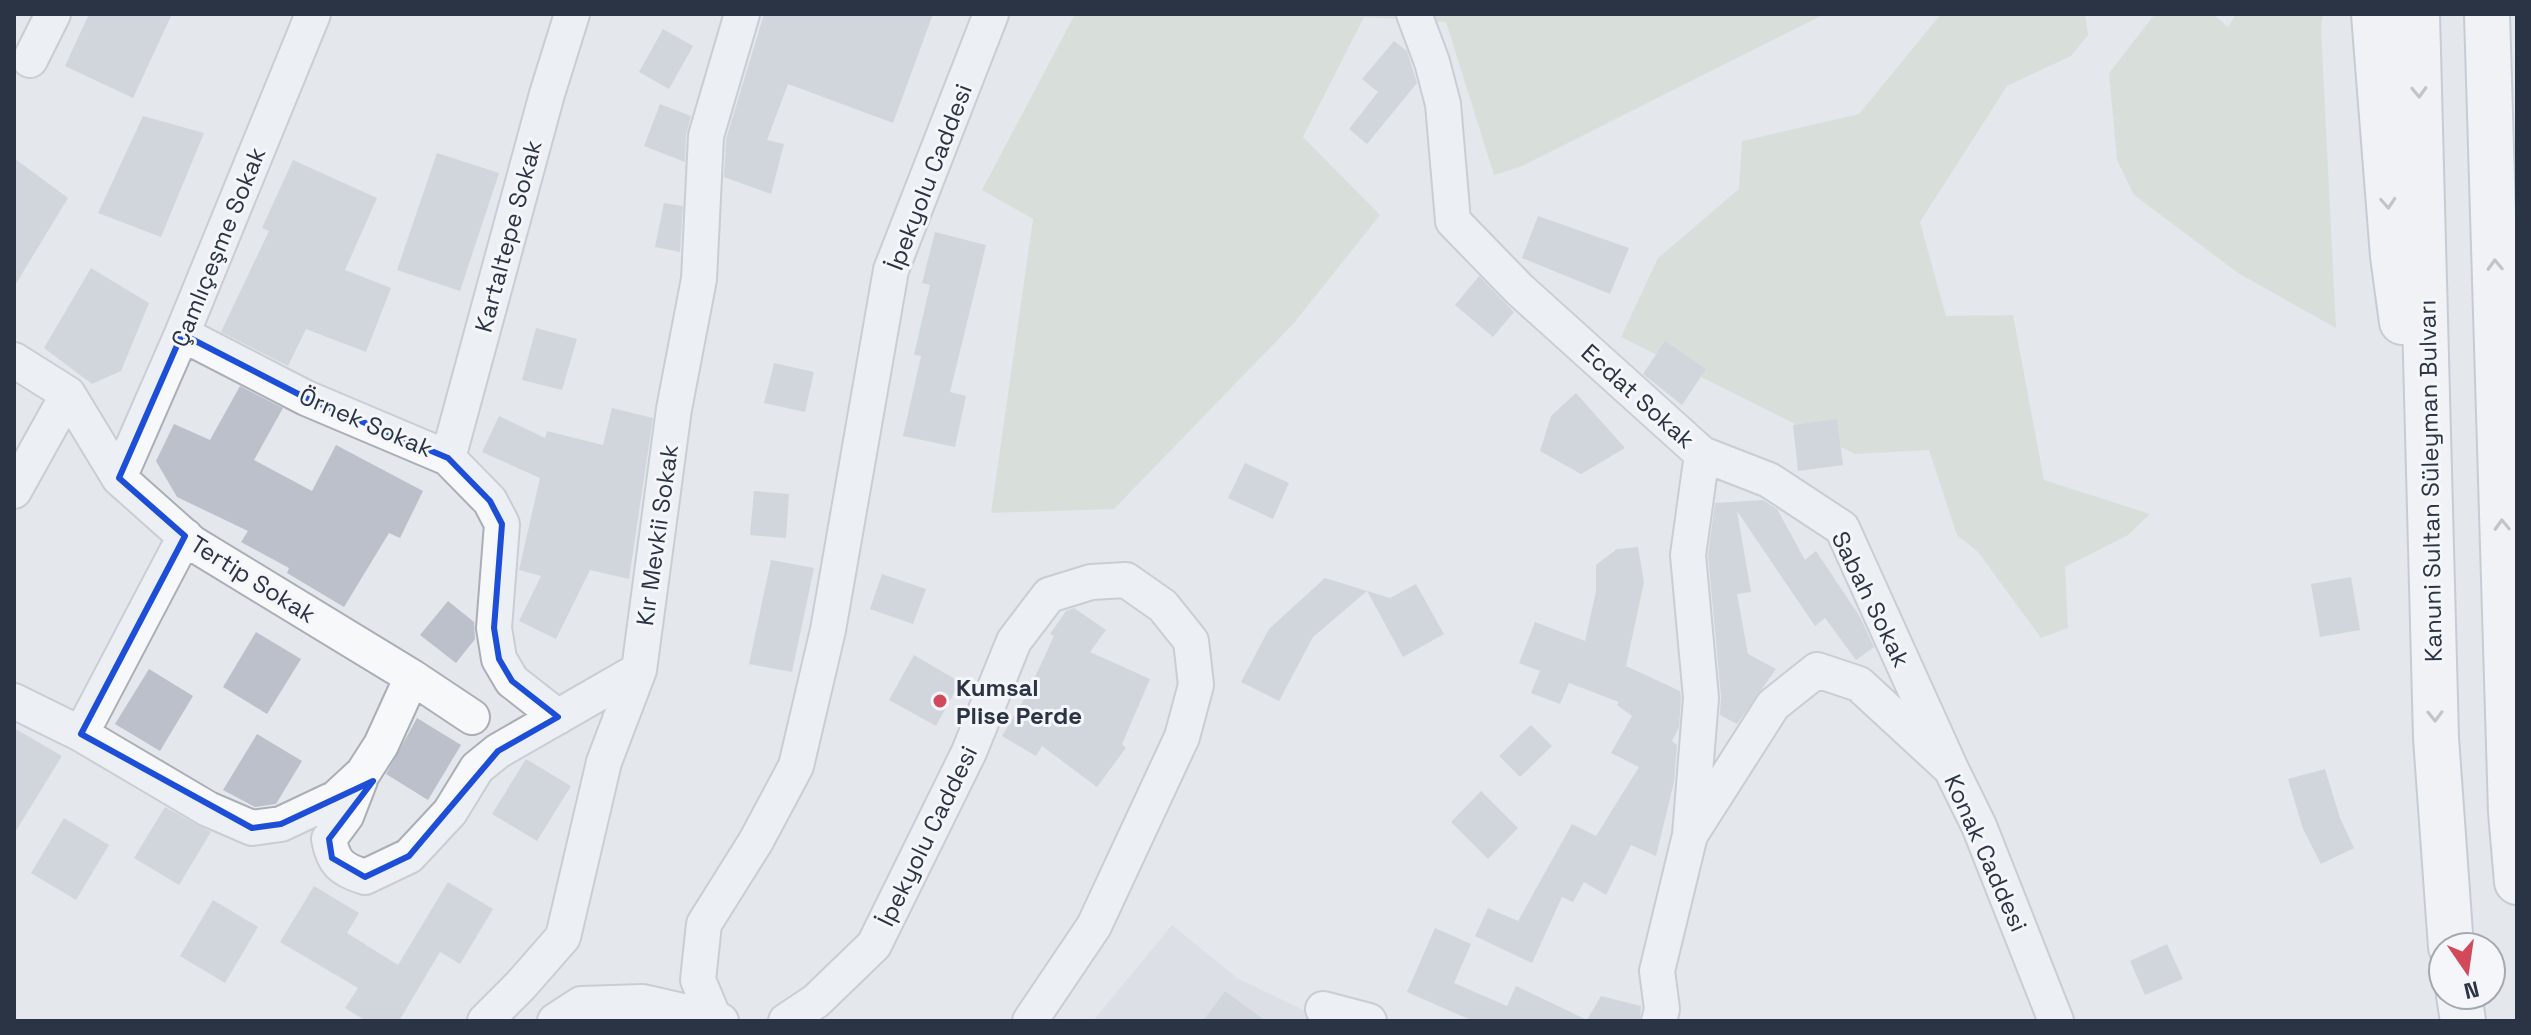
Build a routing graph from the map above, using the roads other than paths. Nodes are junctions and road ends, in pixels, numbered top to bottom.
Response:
1 (53, 14) edge
2 (313, 14) edge
3 (572, 14) edge
4 (742, 14) edge
5 (991, 14) edge
6 (1414, 14) edge
7 (2374, 14) edge
8 (2417, 14) edge
9 (2487, 14) edge
10 (30, 60) dead end
11 (2517, 298) edge
12 (182, 334) junction
13 (14, 360) edge
14 (68, 394) junction
15 (1702, 454) junction
16 (448, 458) junction
17 (2500, 463) junction
18 (119, 478) junction
19 (14, 491) edge
20 (2430, 509) junction
21 (185, 536) junction
22 (639, 670) junction
23 (412, 677) junction
24 (14, 701) edge
25 (472, 717) dead end
26 (558, 717) junction
27 (81, 734) junction
28 (1951, 769) junction
29 (363, 773) junction
30 (1690, 835) junction
31 (2517, 882) edge
32 (2450, 931) edge
33 (1323, 1009) dead end
34 (718, 1020) edge
35 (485, 1021) edge
36 (555, 1021) edge
37 (786, 1021) edge
38 (1030, 1021) edge
39 (1369, 1021) edge
40 (1659, 1021) edge
41 (2056, 1021) edge

1 - 10 street
2 - 12 street, Çamlıçeşme Sokak
3 - 16 street, Kartaltepe Sokak
4 - 22 street, Kır Mevkii Sokak
5 - 34 street, İpekyolu Caddesi
6 - 15 street, Ecdat Sokak
7 -> 20 main road
8 -> 20 main road, Kanuni Sultan Süleyman Bulvarı
17 -> 9 main road
11 - 17 main road
12 - 16 street, Örnek Sokak
12 - 18 street, Çamlıçeşme Sokak
13 - 14 street, Tertip Sokak
14 - 18 street, Tertip Sokak
14 - 19 street
15 - 28 street, Sabah Sokak
15 - 30 street, Ecdat Sokak
16 - 26 street, Örnek Sokak
31 -> 17 main road
18 - 21 street, Tertip Sokak
20 -> 32 main road, Kanuni Sultan Süleyman Bulvarı
21 - 23 street, Tertip Sokak
21 - 27 street
22 - 26 street
22 - 35 street, Kır Mevkii Sokak
23 - 25 street, Tertip Sokak
23 - 29 street
24 - 27 street
26 - 29 street
27 - 29 street
28 - 30 street, Konak Caddesi
28 - 41 street, Konak Caddesi
30 - 40 street, Ecdat Sokak
33 - 39 street
34 - 36 street
37 - 38 street, İpekyolu Caddesi

